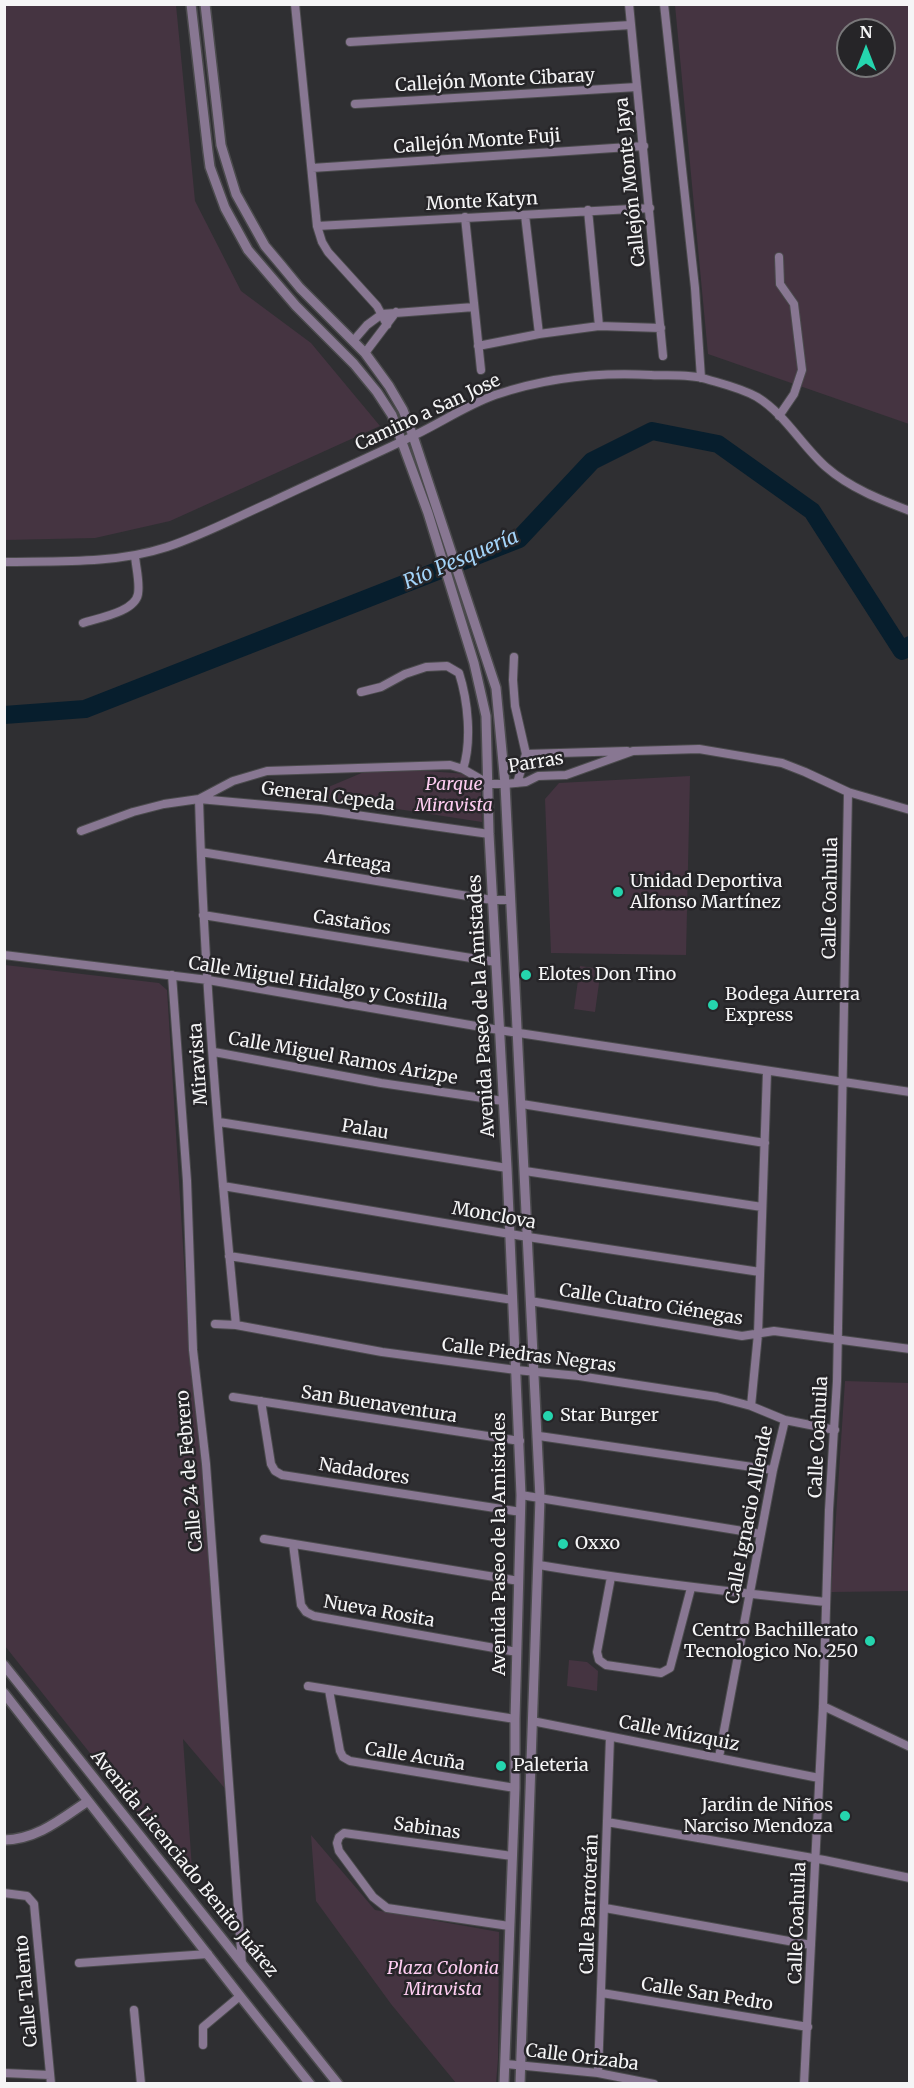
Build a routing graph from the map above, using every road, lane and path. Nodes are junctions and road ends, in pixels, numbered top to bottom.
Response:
1 (191, 4) edge
2 (205, 4) edge
3 (295, 4) edge
4 (629, 4) edge
5 (664, 4) edge
6 (631, 25) junction
7 (350, 42) dead end
8 (637, 87) junction
9 (355, 104) dead end
10 (644, 146) junction
11 (312, 168) junction
12 (650, 208) junction
13 (588, 210) junction
14 (525, 214) junction
15 (465, 218) junction
16 (317, 226) junction
17 (779, 257) dead end
18 (474, 307) junction
19 (396, 312) junction
20 (382, 314) junction
21 (387, 325) junction
22 (599, 326) junction
23 (661, 328) junction
24 (539, 334) junction
25 (354, 340) junction
26 (478, 346) junction
27 (365, 352) junction
28 (663, 356) dead end
29 (481, 370) dead end
30 (701, 378) junction
31 (779, 416) junction
32 (413, 436) junction
33 (401, 441) junction
34 (909, 511) edge
35 (135, 556) junction
36 (4, 562) edge
37 (82, 623) dead end
38 (514, 657) dead end
39 (361, 692) dead end
40 (633, 751) junction
41 (526, 754) junction
42 (464, 769) junction
43 (517, 783) junction
44 (489, 784) junction
45 (505, 784) junction
46 (848, 792) junction
47 (200, 799) junction
48 (909, 810) edge
49 (81, 831) dead end
50 (489, 834) junction
51 (201, 852) junction
52 (492, 900) junction
53 (510, 900) junction
54 (203, 915) junction
55 (4, 955) edge
56 (496, 962) junction
57 (172, 975) junction
58 (207, 980) junction
59 (499, 1030) junction
60 (518, 1032) junction
61 (214, 1052) junction
62 (767, 1072) junction
63 (843, 1083) junction
64 (909, 1092) edge
65 (503, 1101) junction
66 (522, 1104) junction
67 (219, 1122) junction
68 (765, 1143) junction
69 (507, 1168) junction
70 (525, 1171) junction
71 (223, 1186) junction
72 (762, 1207) junction
73 (510, 1234) junction
74 (528, 1237) junction
75 (229, 1256) junction
76 (760, 1272) junction
77 (513, 1300) junction
78 (530, 1301) junction
79 (215, 1324) dead end
80 (236, 1325) junction
81 (759, 1334) junction
82 (839, 1340) junction
83 (909, 1349) edge
84 (516, 1370) junction
85 (535, 1372) junction
86 (233, 1398) dead end
87 (261, 1401) junction
88 (751, 1406) junction
89 (785, 1420) junction
90 (835, 1430) junction
91 (538, 1436) junction
92 (520, 1441) junction
93 (773, 1470) junction
94 (521, 1495) junction
95 (540, 1498) junction
96 (521, 1512) junction
97 (761, 1534) junction
98 (264, 1539) dead end
99 (293, 1544) junction
100 (539, 1565) junction
101 (611, 1577) junction
102 (519, 1581) junction
103 (691, 1588) junction
104 (749, 1594) junction
105 (826, 1602) junction
106 (518, 1621) junction
107 (537, 1624) junction
108 (517, 1652) junction
109 (4, 1665) edge
110 (308, 1686) dead end
111 (329, 1690) junction
112 (4, 1693) edge
113 (823, 1706) junction
114 (515, 1719) junction
115 (532, 1721) junction
116 (57, 1732) junction
117 (610, 1737) junction
118 (44, 1744) junction
119 (909, 1747) edge
120 (515, 1749) junction
121 (531, 1749) junction
122 (719, 1757) junction
123 (819, 1778) junction
124 (515, 1788) junction
125 (88, 1801) junction
126 (607, 1822) junction
127 (4, 1840) edge
128 (512, 1856) junction
129 (815, 1859) junction
130 (512, 1877) junction
131 (528, 1877) junction
132 (909, 1878) edge
133 (4, 1893) edge
134 (605, 1908) junction
135 (509, 1926) junction
136 (812, 1945) junction
137 (208, 1954) junction
138 (79, 1964) dead end
139 (242, 1965) junction
140 (602, 1993) junction
141 (240, 1996) junction
142 (134, 2010) dead end
143 (808, 2027) junction
144 (203, 2045) dead end
145 (506, 2064) junction
146 (521, 2065) junction
147 (4, 2073) edge
148 (598, 2073) junction
149 (50, 2079) edge
150 (141, 2084) edge
151 (310, 2084) edge
152 (338, 2084) edge
153 (504, 2084) edge
154 (520, 2084) edge
155 (654, 2084) edge
156 (804, 2084) edge

1 - 33 street, Avenida Paseo de la Amistades
2 - 25 street, Avenida Paseo de la Amistades
3 - 11 street
4 - 6 street, Callejón Monte Jaya
5 - 30 street
6 - 7 street
6 - 8 street, Callejón Monte Jaya
8 - 9 street, Callejón Monte Cibaray
8 - 10 street, Callejón Monte Jaya
10 - 11 street, Callejón Monte Fuji
10 - 12 street, Callejón Monte Jaya
11 - 16 street
12 - 13 street, Monte Katyn
12 - 23 street, Callejón Monte Jaya
13 - 14 street, Monte Katyn
13 - 22 street
14 - 15 street, Monte Katyn
14 - 24 street
15 - 16 street, Monte Katyn
15 - 18 street
16 - 20 street
17 - 31 street
18 - 19 street
18 - 26 street
19 - 20 street
19 - 21 street
20 - 21 street
20 - 25 street
21 - 27 street
22 - 23 street
22 - 24 street
23 - 28 street, Callejón Monte Jaya
24 - 26 street
25 - 27 street, Avenida Paseo de la Amistades
26 - 29 street
27 - 32 street, Avenida Paseo de la Amistades
30 - 31 street, Camino a San Jose
30 - 32 street, Camino a San Jose
31 - 34 street, Camino a San Jose
32 - 33 street, Camino a San Jose
32 - 45 street, Avenida Paseo de la Amistades
33 - 35 street, Camino a San Jose
33 - 44 street, Avenida Paseo de la Amistades
35 - 36 street, Camino a San Jose
35 - 37 street
38 - 41 street
39 - 42 street
40 - 41 street
40 - 43 street, Parras
40 - 46 street, Parras
41 - 43 street
42 - 44 street, Parras
42 - 47 street, Parras
43 - 45 street, Parras
44 - 45 street, Parras
44 - 50 street, Avenida Paseo de la Amistades
45 - 53 street, Avenida Paseo de la Amistades
46 - 48 street, Parras
46 - 63 street, Calle Coahuila
47 - 49 street, Parras
47 - 50 street, General Cepeda
47 - 51 street, Miravista
50 - 52 street, Avenida Paseo de la Amistades
51 - 52 street, Arteaga
51 - 54 street, Miravista
52 - 53 street, Arteaga
52 - 56 street, Avenida Paseo de la Amistades
53 - 60 street, Avenida Paseo de la Amistades
54 - 56 street, Castaños
54 - 58 street, Miravista
55 - 57 street, Calle Miguel Hidalgo y Costilla
56 - 59 street, Avenida Paseo de la Amistades
57 - 58 street, Calle Miguel Hidalgo y Costilla
57 - 139 street, Calle 24 de Febrero
58 - 59 street, Calle Miguel Hidalgo y Costilla
58 - 61 street, Miravista
59 - 60 street, Calle Miguel Hidalgo y Costilla
59 - 65 street, Avenida Paseo de la Amistades
60 - 62 street, Calle Miguel Hidalgo y Costilla
60 - 66 street, Avenida Paseo de la Amistades
61 - 65 street, Calle Miguel Ramos Arizpe
61 - 67 street, Miravista
62 - 63 street, Calle Miguel Hidalgo y Costilla
62 - 68 street, Calle Ignacio Allende
63 - 64 street, Calle Miguel Hidalgo y Costilla
63 - 82 street, Calle Coahuila
65 - 69 street, Avenida Paseo de la Amistades
66 - 68 street
66 - 70 street, Avenida Paseo de la Amistades
67 - 69 street, Palau
67 - 71 street, Miravista
68 - 72 street, Calle Ignacio Allende
69 - 73 street, Avenida Paseo de la Amistades
70 - 72 street
70 - 74 street, Avenida Paseo de la Amistades
71 - 73 street, Monclova
71 - 75 street, Miravista
72 - 76 street, Calle Ignacio Allende
73 - 74 street, Monclova
73 - 77 street, Avenida Paseo de la Amistades
74 - 76 street, Monclova
74 - 78 street, Avenida Paseo de la Amistades
75 - 77 street
75 - 80 street, Miravista
76 - 81 street, Calle Ignacio Allende
77 - 84 street, Avenida Paseo de la Amistades
78 - 81 street, Calle Cuatro Ciénegas
78 - 85 street, Avenida Paseo de la Amistades
79 - 80 street, Calle Piedras Negras
80 - 84 street, Calle Piedras Negras
81 - 82 street, Calle Cuatro Ciénegas
81 - 88 street, Calle Ignacio Allende
82 - 83 street, Calle Cuatro Ciénegas
82 - 90 street, Calle Coahuila
84 - 85 street, Calle Piedras Negras
84 - 92 street, Avenida Paseo de la Amistades
85 - 88 street, Calle Piedras Negras
85 - 91 street, Avenida Paseo de la Amistades
86 - 87 street, San Buenaventura
87 - 92 street, San Buenaventura
87 - 96 street, Nadadores
88 - 89 street, Calle Piedras Negras
89 - 90 street, Calle Piedras Negras
89 - 93 street, Calle Ignacio Allende
90 - 105 street, Calle Coahuila
91 - 93 street
91 - 95 street, Avenida Paseo de la Amistades
92 - 94 street, Avenida Paseo de la Amistades
93 - 97 street, Calle Ignacio Allende
94 - 95 street
94 - 96 street, Avenida Paseo de la Amistades
95 - 97 street
95 - 100 street, Avenida Paseo de la Amistades
96 - 102 street, Avenida Paseo de la Amistades
97 - 104 street, Calle Ignacio Allende
98 - 99 street
99 - 102 street
99 - 108 street, Nueva Rosita
100 - 101 street
100 - 107 street, Avenida Paseo de la Amistades
101 - 103 street
101 - 103 street
102 - 106 street, Avenida Paseo de la Amistades
103 - 104 street
104 - 105 street
104 - 122 street, Calle Ignacio Allende
105 - 113 street, Calle Coahuila
106 - 107 street
106 - 108 street, Avenida Paseo de la Amistades
107 - 115 street, Avenida Paseo de la Amistades
108 - 114 street, Avenida Paseo de la Amistades
109 - 116 street, Avenida Licenciado Benito Juárez
110 - 111 street
111 - 114 street
111 - 124 street, Calle Acuña
112 - 118 street, Avenida Licenciado Benito Juárez
113 - 119 street
113 - 123 street, Calle Coahuila
114 - 120 street, Avenida Paseo de la Amistades
115 - 117 street, Calle Múzquiz
115 - 121 street, Avenida Paseo de la Amistades
116 - 118 street
116 - 139 street, Avenida Licenciado Benito Juárez
117 - 122 street, Calle Múzquiz
117 - 126 street, Calle Barroterán
118 - 125 street, Avenida Licenciado Benito Juárez
120 - 121 street
120 - 124 street, Avenida Paseo de la Amistades
121 - 131 street, Avenida Paseo de la Amistades
122 - 123 street, Calle Múzquiz
123 - 129 street, Calle Coahuila
124 - 128 street, Avenida Paseo de la Amistades
125 - 127 street
125 - 137 street, Avenida Licenciado Benito Juárez
126 - 129 street
126 - 134 street, Calle Barroterán
128 - 130 street, Avenida Paseo de la Amistades
128 - 135 street, Sabinas
129 - 132 street
129 - 136 street, Calle Coahuila
130 - 131 street
130 - 135 street, Avenida Paseo de la Amistades
131 - 146 street, Avenida Paseo de la Amistades
133 - 149 street, Calle Talento
134 - 136 street
134 - 140 street, Calle Barroterán
135 - 145 street, Avenida Paseo de la Amistades
136 - 143 street, Calle Coahuila
137 - 138 street
137 - 141 street, Avenida Licenciado Benito Juárez
139 - 152 street, Avenida Licenciado Benito Juárez
140 - 143 street, Calle San Pedro
140 - 148 street, Calle Barroterán
141 - 144 street
141 - 151 street, Avenida Licenciado Benito Juárez
142 - 150 street
143 - 156 street, Calle Coahuila
145 - 146 street, Calle Orizaba
145 - 153 street, Avenida Paseo de la Amistades
146 - 148 street, Calle Orizaba
146 - 154 street, Avenida Paseo de la Amistades
147 - 149 street
148 - 155 street, Calle Orizaba

